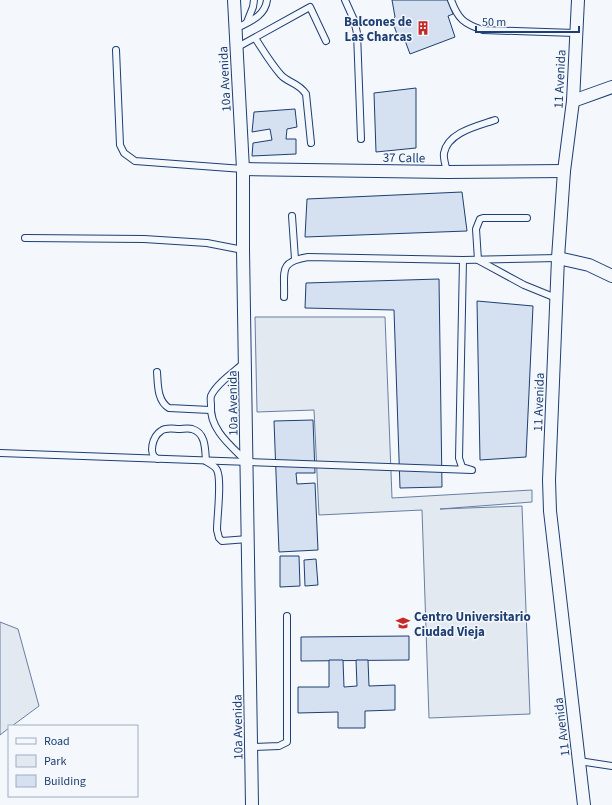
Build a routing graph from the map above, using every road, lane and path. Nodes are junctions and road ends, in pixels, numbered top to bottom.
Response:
1 (234, 0) edge
2 (254, 0) edge
3 (268, 0) edge
4 (306, 0) edge
5 (345, 0) edge
6 (451, 0) edge
7 (578, 0) edge
8 (310, 7) junction
9 (247, 22) junction
10 (235, 29) junction
11 (576, 33) junction
12 (255, 38) junction
13 (326, 41) dead end
14 (236, 48) junction
15 (116, 50) dead end
16 (612, 86) edge
17 (573, 101) junction
18 (495, 120) dead end
19 (361, 139) dead end
20 (311, 143) dead end
21 (243, 169) junction
22 (564, 171) junction
23 (447, 172) junction
24 (292, 216) dead end
25 (527, 218) dead end
26 (25, 238) dead end
27 (243, 250) junction
28 (558, 258) junction
29 (295, 259) junction
30 (463, 260) junction
31 (478, 260) junction
32 (612, 276) edge
33 (284, 297) dead end
34 (556, 298) junction
35 (245, 362) junction
36 (157, 372) dead end
37 (210, 410) junction
38 (0, 453) edge
39 (157, 459) junction
40 (206, 461) junction
41 (247, 462) junction
42 (248, 539) junction
43 (287, 616) dead end
44 (251, 747) junction
45 (579, 761) junction
46 (612, 766) edge
47 (252, 805) edge
48 (584, 805) edge

1 - 10 street, 10a Avenida
2 - 9 lane
3 - 9 lane
4 - 8 lane
5 - 19 lane
6 - 11 lane
7 - 11 street, 11 Avenida
8 - 12 lane
8 - 13 lane
9 - 10 lane
10 - 14 street, 10a Avenida
11 - 17 street, 11 Avenida
12 - 14 lane
12 - 20 lane
14 - 21 street, 10a Avenida
15 - 21 lane
16 - 17 street
17 - 22 street, 11 Avenida
18 - 23 lane
21 - 23 street, 37 Calle
21 - 27 street, 10a Avenida
22 - 23 street, 37 Calle
22 - 28 street, 11 Avenida
24 - 29 lane
25 - 31 lane
26 - 27 lane
27 - 35 street, 10a Avenida
28 - 31 lane
28 - 32 street
28 - 34 street, 11 Avenida
29 - 30 lane
29 - 33 lane
30 - 31 lane
30 - 41 lane
31 - 34 lane
34 - 45 street, 11 Avenida
35 - 37 lane
35 - 41 street, 10a Avenida
36 - 37 lane
37 - 41 lane
38 - 39 lane
39 - 40 lane
39 - 40 lane
40 - 41 lane
40 - 42 lane
41 - 42 street, 10a Avenida
42 - 44 street, 10a Avenida
43 - 44 lane
44 - 47 street, 10a Avenida
45 - 46 lane
45 - 48 street, 11 Avenida

